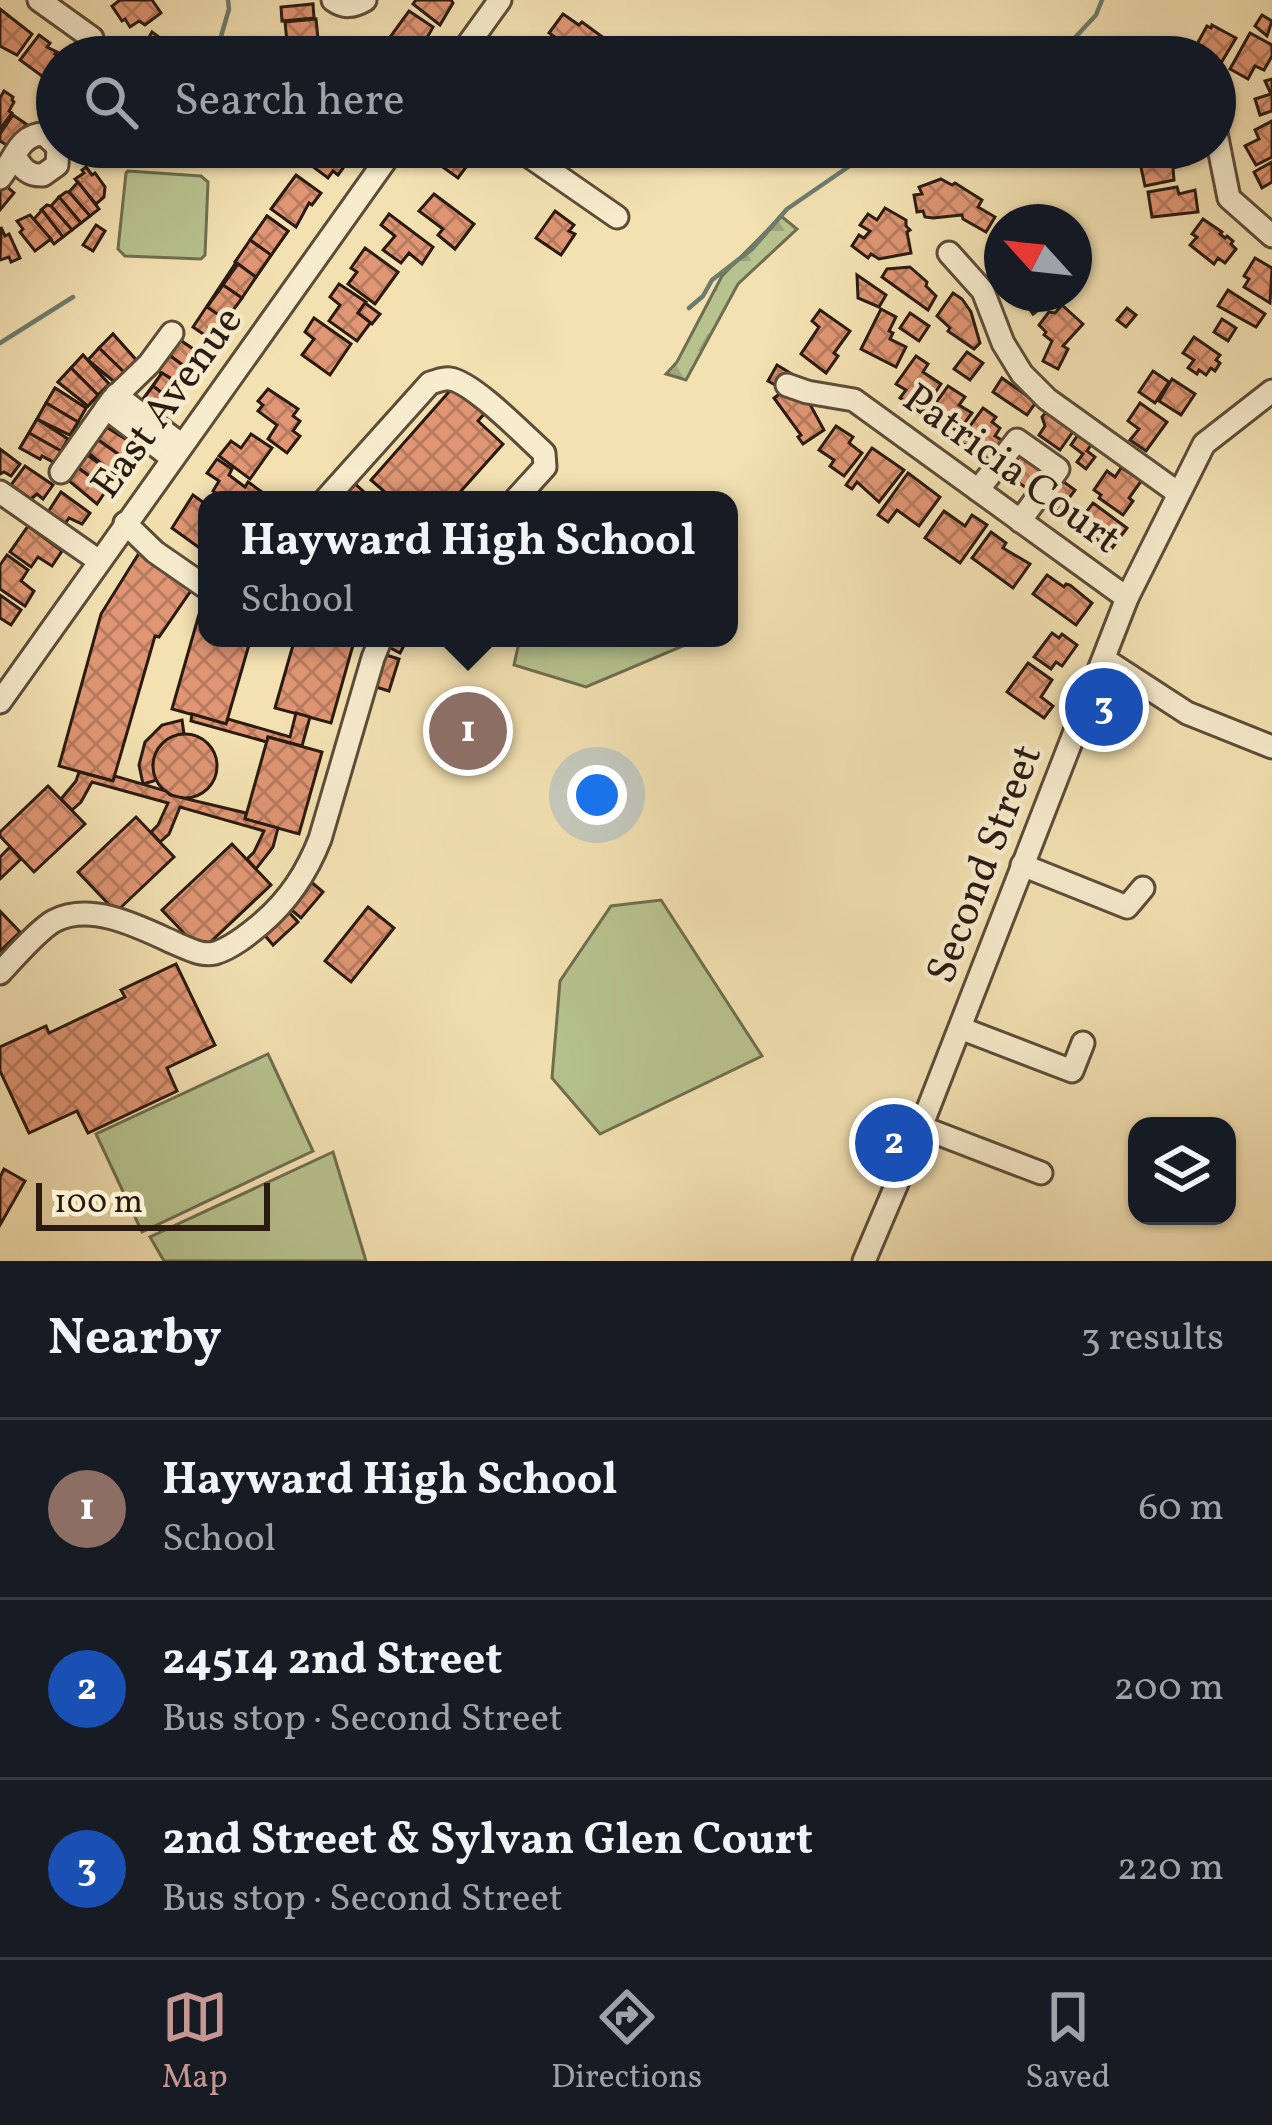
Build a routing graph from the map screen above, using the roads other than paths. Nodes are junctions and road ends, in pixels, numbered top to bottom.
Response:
1 (39, 0) edge
2 (333, 0) edge
3 (365, 0) edge
4 (500, 0) edge
5 (89, 36) edge
6 (474, 36) edge
7 (36, 133) edge
8 (16, 157) junction
9 (52, 168) edge
10 (380, 168) edge
11 (546, 168) edge
12 (1223, 168) edge
13 (0, 178) edge
14 (617, 218) dead end
15 (1272, 236) edge
16 (949, 253) dead end
17 (172, 333) dead end
18 (787, 386) dead end
19 (1272, 391) edge
20 (111, 402) junction
21 (177, 452) junction
22 (61, 472) dead end
23 (978, 490) junction
24 (333, 491) edge
25 (523, 491) edge
26 (0, 493) edge
27 (1178, 493) junction
28 (1020, 520) junction
29 (125, 524) junction
30 (99, 561) junction
31 (198, 582) edge
32 (1127, 598) junction
33 (377, 647) edge
34 (1104, 659) junction
35 (0, 702) edge
36 (1272, 746) edge
37 (1022, 865) junction
38 (1143, 888) dead end
39 (0, 973) edge
40 (960, 1028) junction
41 (1083, 1043) dead end
42 (921, 1127) junction
43 (1041, 1173) dead end
44 (864, 1261) edge

1 - 5 street
2 - 3 street
4 - 6 street
7 - 8 street
8 - 9 street
8 - 13 street
10 - 21 street, East Avenue
11 - 14 street
12 - 15 street
16 - 27 street
17 - 20 street
18 - 23 street, Patricia Court
19 - 27 street, Second Street
20 - 21 street
20 - 22 street
21 - 29 street, East Avenue
23 - 28 street, Patricia Court
23 - 28 street
24 - 25 street
26 - 30 street
27 - 32 street, Second Street
28 - 32 street, Patricia Court
29 - 30 street, East Avenue
29 - 31 street
30 - 35 street, East Avenue
32 - 34 street, Second Street
33 - 39 street
34 - 36 street
34 - 37 street, Second Street
37 - 38 street
37 - 40 street, Second Street
40 - 41 street
40 - 42 street, Second Street
42 - 43 street
42 - 44 street, Second Street

